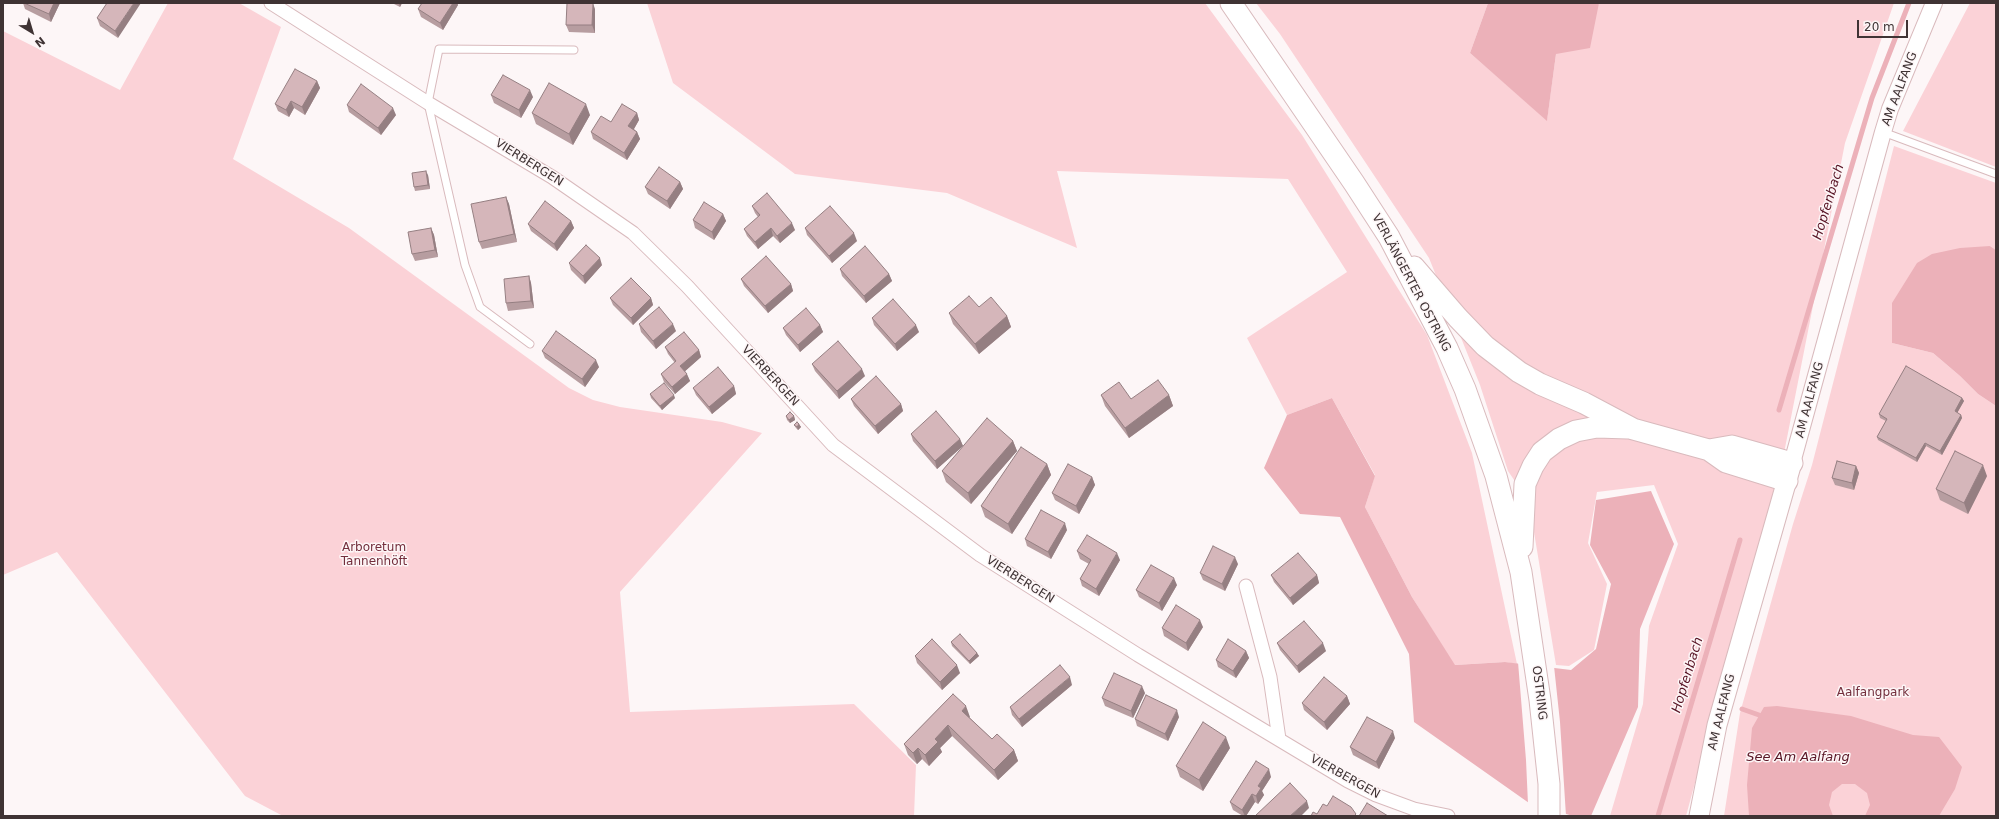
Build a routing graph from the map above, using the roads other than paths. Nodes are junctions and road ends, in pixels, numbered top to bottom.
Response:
1 (271, 3) edge
2 (1231, 3) edge
3 (1934, 3) edge
4 (574, 50) dead end
5 (428, 103) junction
6 (1883, 132) junction
7 (1996, 174) edge
8 (1389, 237) junction
9 (530, 344) dead end
10 (1633, 428) junction
11 (1789, 472) junction
12 (1521, 572) junction
13 (1246, 586) dead end
14 (1279, 739) junction
15 (1702, 811) edge
16 (1419, 812) edge
17 (1448, 816) edge
18 (1549, 816) edge

1 - 5 street, VIERBERGEN
2 - 8 main road, VERLÄNGERTER OSTRING
3 - 6 street, AM AALFANG
4 - 5 lane
5 - 9 lane
5 - 14 street, VIERBERGEN
6 - 7 lane
6 - 11 street, AM AALFANG
8 - 10 main road
8 - 12 main road, VERLÄNGERTER OSTRING
10 - 11 main road
10 - 12 main road
11 - 15 main road, AM AALFANG
12 - 18 main road, OSTRING
13 - 14 street
14 - 16 street, VIERBERGEN
16 - 17 street, VIERBERGEN

